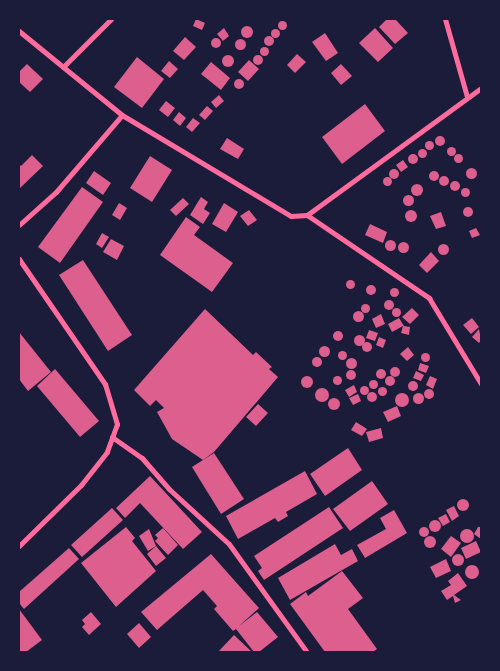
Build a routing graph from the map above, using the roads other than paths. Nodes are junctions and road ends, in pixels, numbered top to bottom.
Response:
1 (111, 19) edge
2 (445, 19) edge
3 (19, 31) edge
4 (63, 67) junction
5 (481, 88) edge
6 (467, 97) junction
7 (122, 115) junction
8 (307, 215) junction
9 (19, 225) edge
10 (19, 259) edge
11 (481, 384) edge
12 (112, 437) junction
13 (19, 546) edge
14 (307, 652) edge

1 - 4 street
2 - 6 street
3 - 4 street
4 - 7 street
5 - 6 street
6 - 8 street
7 - 8 street
7 - 9 street
8 - 11 street
10 - 12 street
12 - 13 street
12 - 14 street

